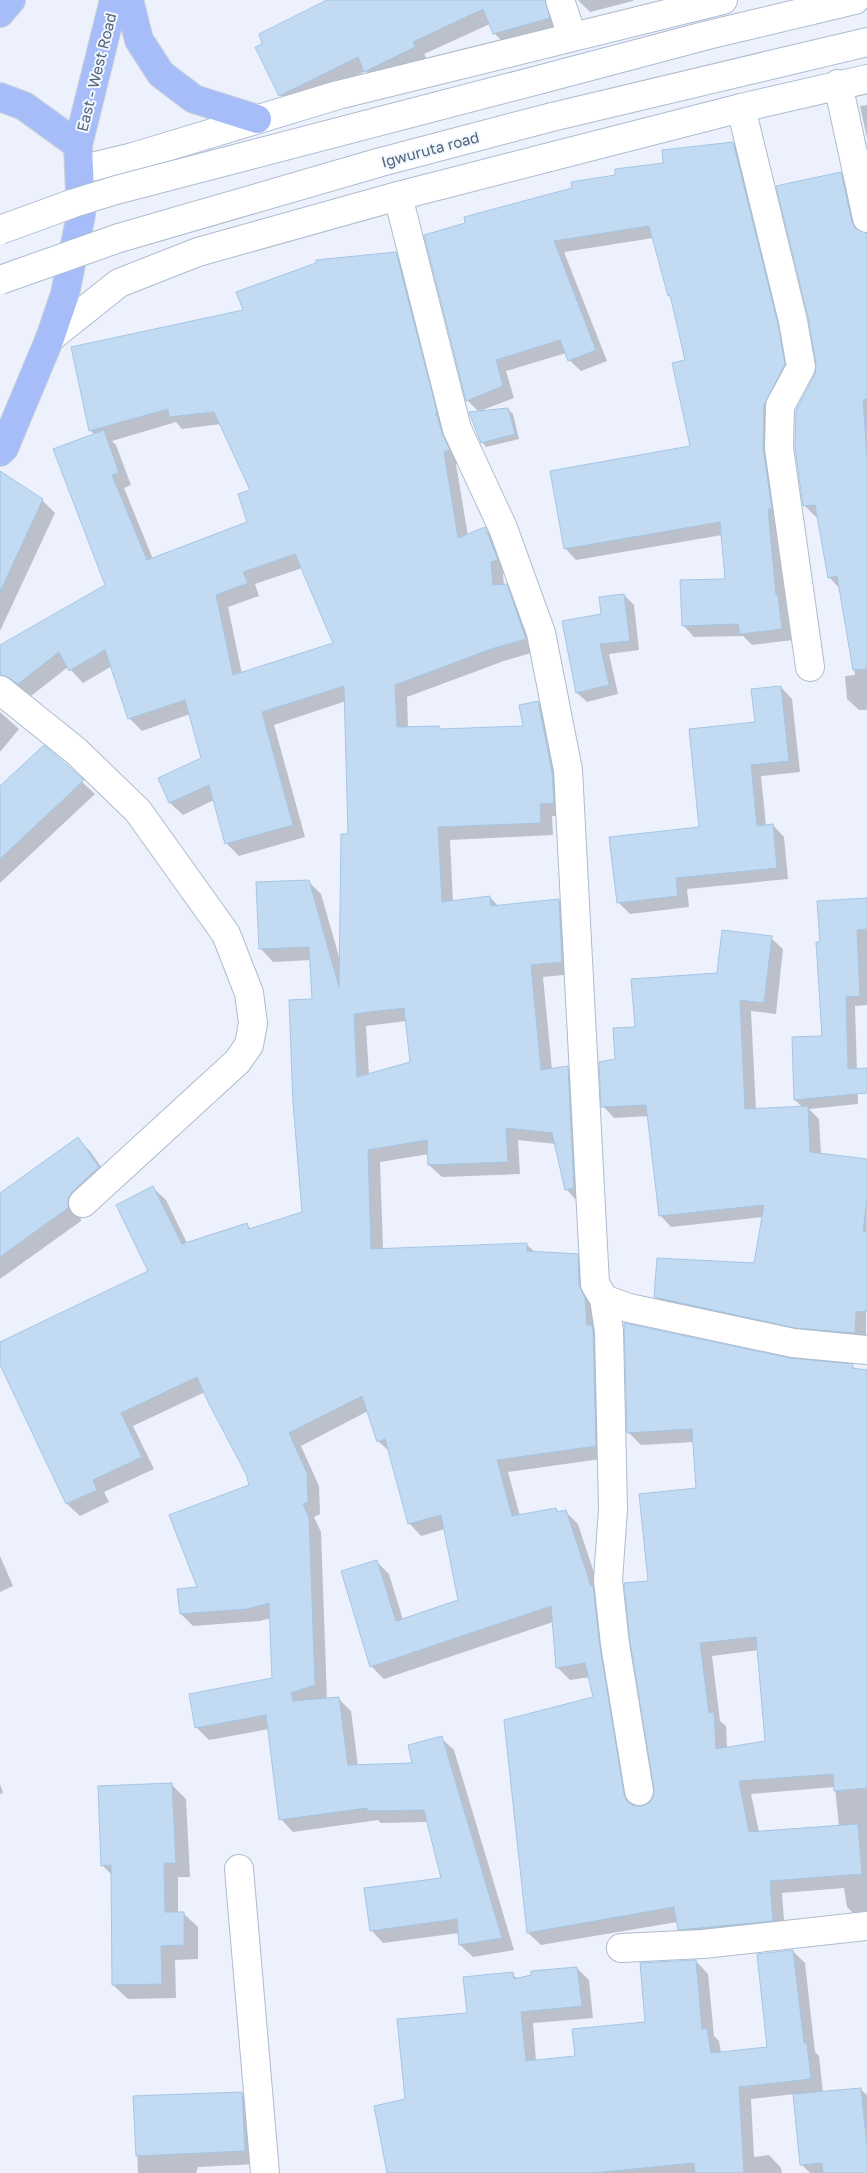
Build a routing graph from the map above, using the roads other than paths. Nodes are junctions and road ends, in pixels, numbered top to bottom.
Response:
1 (11, 0) edge
2 (114, 0) edge
3 (129, 0) edge
4 (560, 0) edge
5 (723, 0) edge
6 (855, 0) edge
7 (0, 13) edge
8 (572, 36) junction
9 (867, 42) edge
10 (867, 79) edge
11 (838, 84) junction
12 (0, 97) edge
13 (741, 108) junction
14 (257, 118) junction
15 (78, 158) junction
16 (398, 196) junction
17 (867, 218) edge
18 (0, 230) edge
19 (0, 280) edge
20 (50, 338) junction
21 (0, 452) edge
22 (810, 667) dead end
23 (0, 690) edge
24 (83, 1203) dead end
25 (604, 1299) junction
26 (867, 1350) edge
27 (639, 1791) dead end
28 (239, 1869) dead end
29 (867, 1926) edge
30 (621, 1948) dead end
31 (265, 2173) edge

1 - 7 main road
2 - 15 main road, East - West Road
3 - 14 main road
4 - 8 street
5 - 8 street
6 - 18 street, bridge
8 - 14 street
9 - 19 street, Igwuruta road, bridge
10 - 11 street
11 - 13 street
11 - 17 street
12 - 15 main road
13 - 16 street
13 - 22 street
14 - 15 street
15 - 20 main road, East - West Road
16 - 20 street
16 - 25 street
20 - 21 main road, East - West Road
23 - 24 street
25 - 26 street
25 - 27 street
28 - 31 street
29 - 30 street

